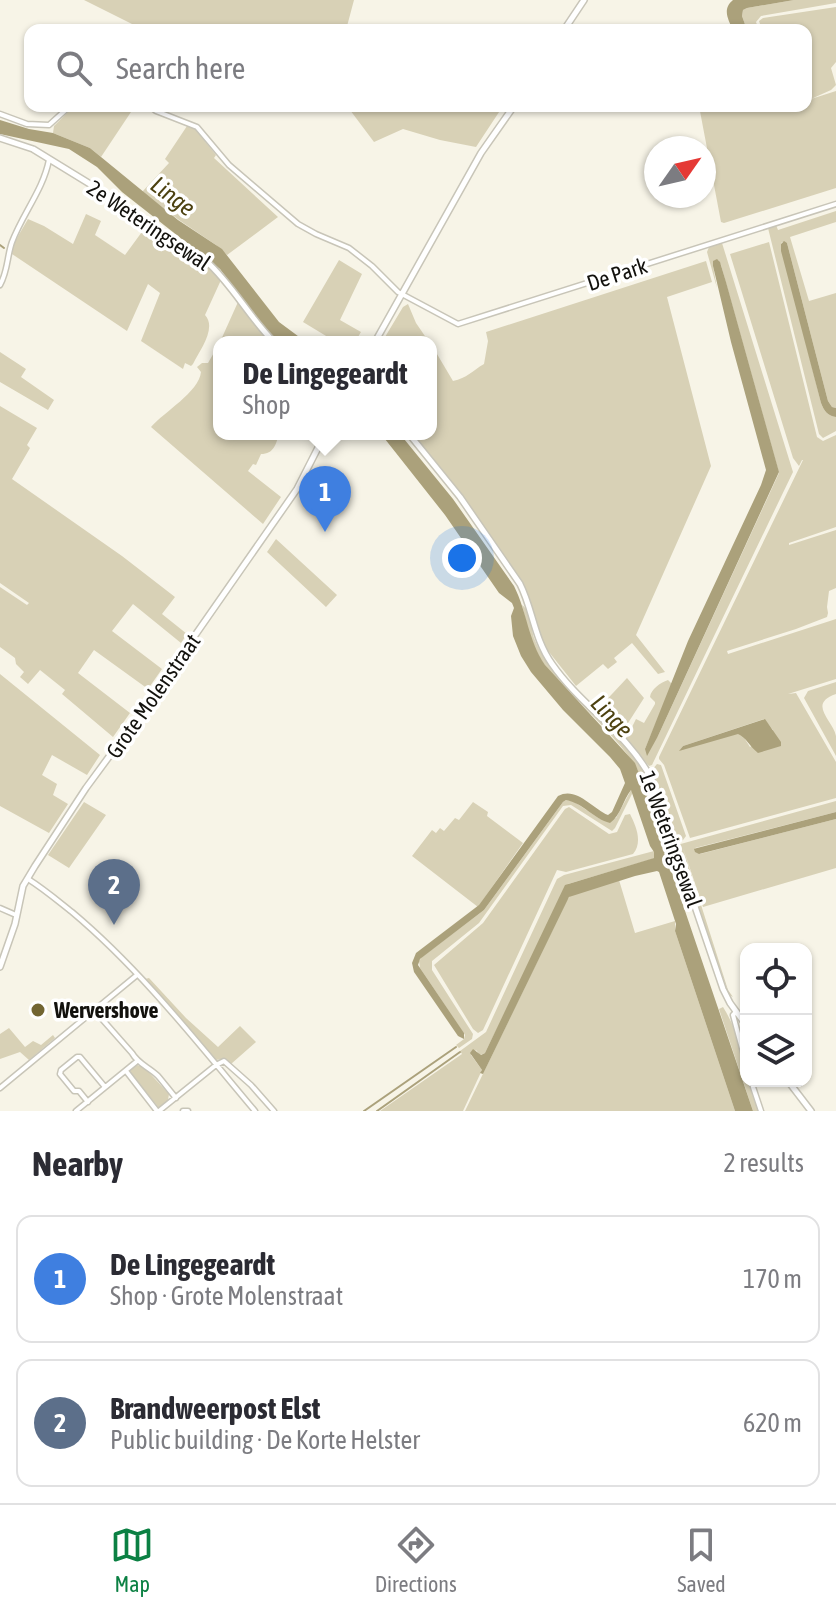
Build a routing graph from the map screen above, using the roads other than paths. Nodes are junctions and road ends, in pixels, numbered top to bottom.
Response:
1 (584, 0) edge
2 (568, 24) edge
3 (63, 112) edge
4 (161, 112) edge
5 (510, 112) edge
6 (0, 114) edge
7 (0, 138) edge
8 (49, 160) junction
9 (836, 204) edge
10 (0, 285) edge
11 (402, 295) junction
12 (269, 336) edge
13 (378, 336) edge
14 (322, 440) edge
15 (414, 440) edge
16 (27, 878) junction
17 (0, 908) edge
18 (17, 915) junction
19 (0, 967) edge
20 (137, 974) junction
21 (94, 1010) junction
22 (736, 1012) junction
23 (740, 1017) edge
24 (740, 1041) edge
25 (137, 1061) junction
26 (216, 1065) junction
27 (126, 1071) junction
28 (105, 1087) junction
29 (753, 1087) edge
30 (793, 1087) edge
31 (0, 1088) edge
32 (176, 1098) junction
33 (88, 1102) junction
34 (76, 1111) edge
35 (158, 1111) edge
36 (255, 1111) edge
37 (274, 1111) edge
38 (761, 1111) edge
39 (811, 1111) edge

1 - 2 street
3 - 6 street
4 - 11 street, De Park
5 - 11 street
7 - 8 street, 2e Weteringsewal
8 - 10 street
8 - 12 street, 2e Weteringsewal
9 - 11 street, De Park
11 - 13 street
14 - 16 street, Grote Molenstraat
15 - 22 street, 1e Weteringsewal
16 - 18 street, Grote Molenstraat
16 - 20 street
17 - 18 street
18 - 19 street, Grote Molenstraat
20 - 21 street
20 - 26 street
21 - 25 street
21 - 31 street
22 - 23 street, 1e Weteringsewal
22 - 24 street
25 - 27 street
25 - 32 street
26 - 32 street
26 - 36 street
26 - 37 street
27 - 28 street
27 - 35 street
28 - 33 street
28 - 33 street
29 - 38 street
30 - 39 street
32 - 35 street
33 - 34 street

